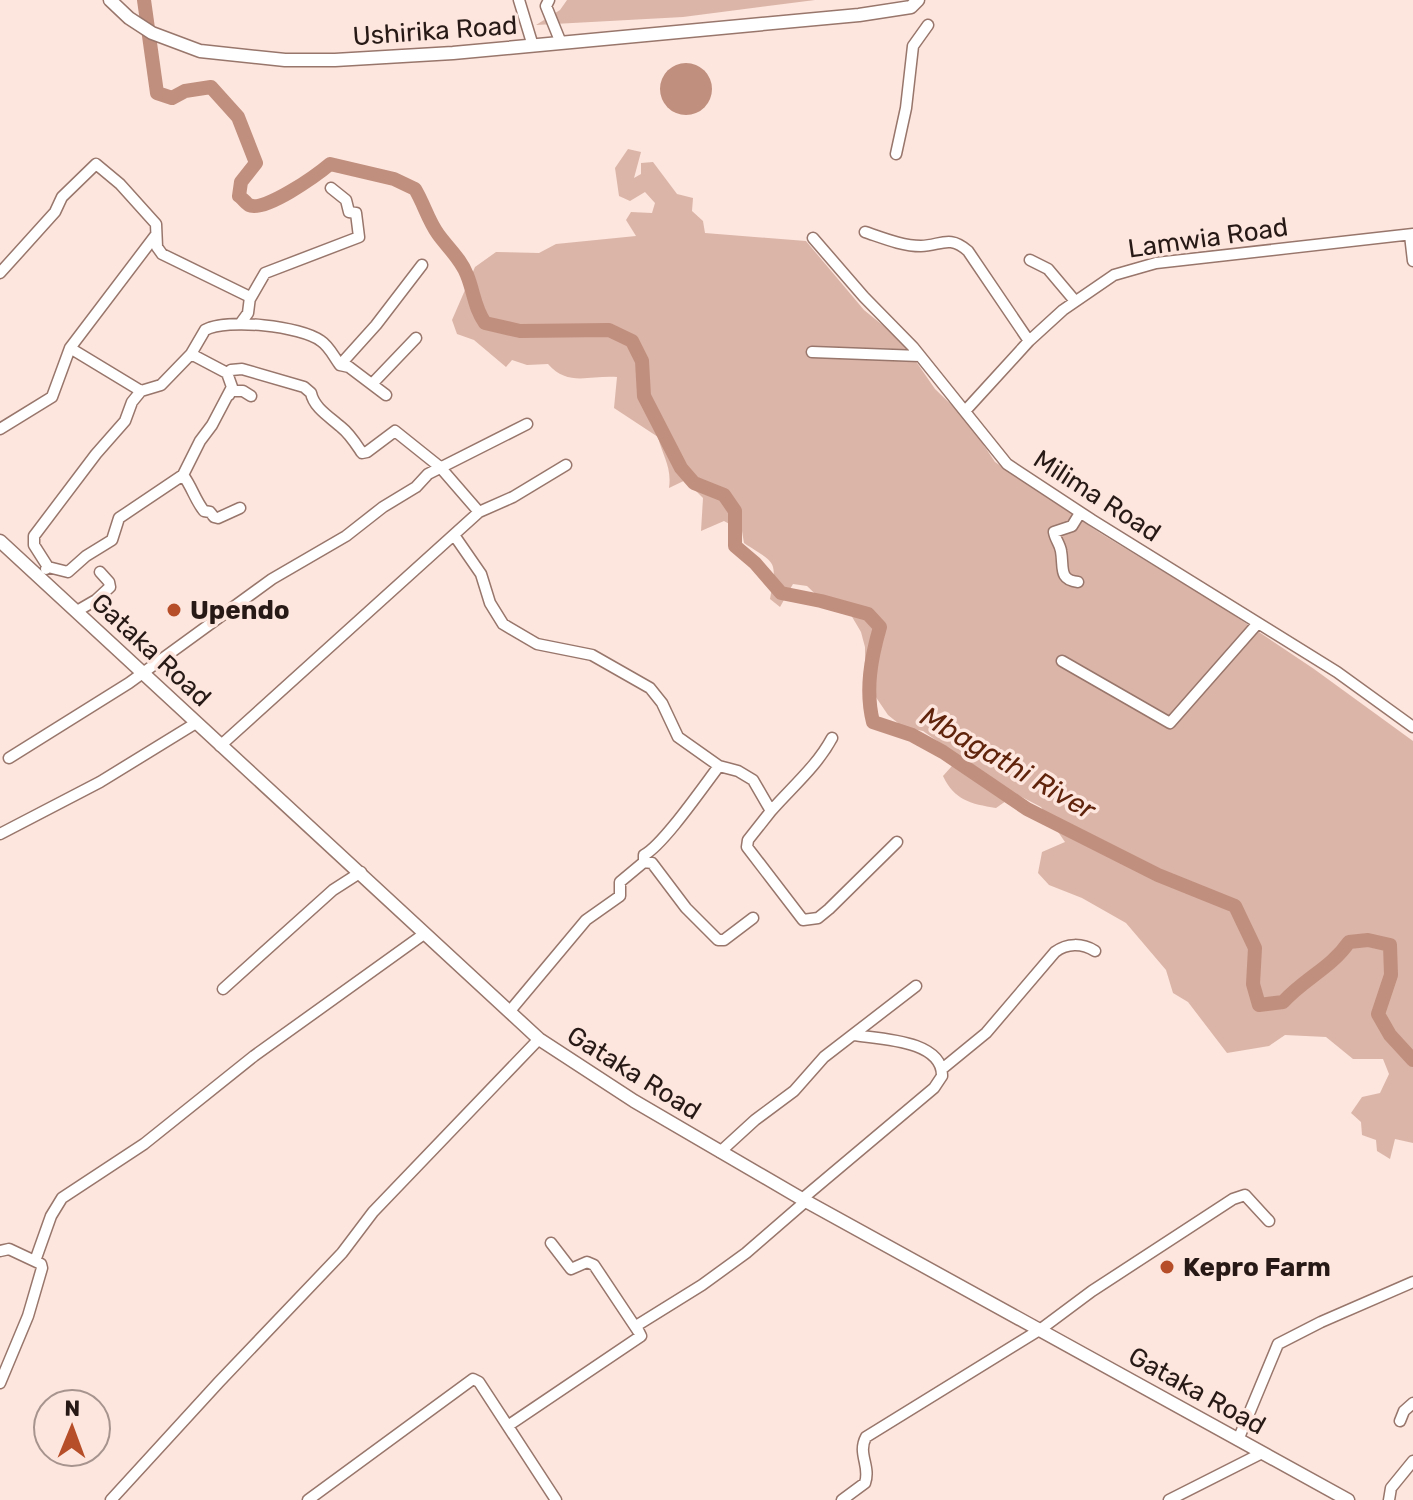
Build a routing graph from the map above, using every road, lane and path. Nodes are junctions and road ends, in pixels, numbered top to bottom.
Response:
1 (110, 0) edge
2 (519, 0) edge
3 (549, 0) edge
4 (918, 0) edge
5 (928, 25) dead end
6 (561, 43) junction
7 (533, 46) junction
8 (896, 154) dead end
9 (331, 188) dead end
10 (865, 232) dead end
11 (1411, 234) edge
12 (155, 236) junction
13 (813, 238) dead end
14 (1030, 260) dead end
15 (1413, 261) edge
16 (422, 265) dead end
17 (0, 273) edge
18 (250, 299) junction
19 (1075, 301) junction
20 (240, 324) junction
21 (416, 338) dead end
22 (1029, 341) junction
23 (70, 348) junction
24 (812, 352) dead end
25 (191, 354) junction
26 (920, 356) junction
27 (340, 365) junction
28 (227, 373) junction
29 (372, 384) junction
30 (141, 391) junction
31 (386, 395) dead end
32 (251, 396) dead end
33 (222, 408) junction
34 (966, 410) junction
35 (13, 420) junction
36 (527, 424) dead end
37 (0, 429) edge
38 (0, 441) edge
39 (566, 465) dead end
40 (440, 467) junction
41 (183, 475) junction
42 (240, 508) dead end
43 (479, 512) junction
44 (1080, 513) junction
45 (454, 535) junction
46 (0, 541) edge
47 (44, 572) junction
48 (100, 572) dead end
49 (1078, 582) dead end
50 (77, 611) junction
51 (1258, 623) junction
52 (1062, 661) dead end
53 (142, 672) junction
54 (196, 723) junction
55 (1413, 727) edge
56 (832, 738) dead end
57 (220, 746) junction
58 (9, 758) dead end
59 (719, 766) junction
60 (771, 811) junction
61 (0, 834) edge
62 (897, 842) dead end
63 (644, 862) junction
64 (361, 872) junction
65 (753, 918) dead end
66 (424, 934) junction
67 (1095, 951) dead end
68 (916, 986) dead end
69 (223, 989) dead end
70 (509, 1012) junction
71 (854, 1035) junction
72 (539, 1039) junction
73 (942, 1069) junction
74 (720, 1152) junction
75 (804, 1200) junction
76 (1269, 1221) dead end
77 (551, 1243) dead end
78 (0, 1251) edge
79 (35, 1261) junction
80 (1413, 1282) edge
81 (1041, 1329) junction
82 (641, 1336) junction
83 (0, 1383) edge
84 (1413, 1403) edge
85 (1400, 1421) dead end
86 (509, 1425) junction
87 (1238, 1440) junction
88 (1262, 1453) junction
89 (1413, 1461) edge
90 (111, 1500) edge
91 (308, 1500) edge
92 (556, 1500) edge
93 (842, 1500) edge
94 (1169, 1500) edge
95 (1348, 1500) edge
96 (1389, 1500) edge

1 - 7 street, Ushirika Road
2 - 7 street
3 - 6 street
4 - 6 street, Ushirika Road
5 - 8 street
6 - 7 street, Ushirika Road
9 - 18 street
10 - 22 street
11 - 15 street
11 - 19 street, Lamwia Road
12 - 17 street
12 - 18 street
12 - 23 street
13 - 26 street, Milima Road
14 - 19 street
16 - 27 street
18 - 20 street
19 - 22 street, Lamwia Road
20 - 25 street
20 - 27 street
21 - 29 street
22 - 34 street, Lamwia Road
23 - 30 street
23 - 35 street
24 - 26 street
25 - 28 street
25 - 30 street
26 - 34 street, Milima Road
27 - 29 street
28 - 33 street
28 - 40 street
29 - 31 street
30 - 47 street
32 - 33 street
33 - 41 street
34 - 44 street, Milima Road
35 - 37 street
35 - 38 street
36 - 40 street
39 - 43 street
40 - 43 street
40 - 53 street
41 - 42 street
41 - 47 street
43 - 45 street
44 - 49 street
44 - 51 street, Milima Road
45 - 57 street
45 - 59 street
46 - 47 street, Gataka Road
47 - 50 street, Gataka Road
48 - 50 street
50 - 53 street, Gataka Road
51 - 52 street
51 - 55 street, Milima Road
53 - 54 street, Gataka Road
53 - 58 street
54 - 57 street, Gataka Road
54 - 61 street
56 - 60 street
57 - 64 street, Gataka Road
59 - 60 street
59 - 63 street
60 - 62 street
63 - 65 street
63 - 70 street
64 - 66 street, Gataka Road
64 - 69 street
66 - 70 street, Gataka Road
66 - 79 street
67 - 73 street
68 - 71 street
70 - 72 street, Gataka Road
71 - 73 street
71 - 74 street
72 - 74 street, Gataka Road
72 - 90 street
73 - 75 street
74 - 75 street, Gataka Road
75 - 81 street, Gataka Road
75 - 82 street
76 - 81 street
77 - 82 street
78 - 79 street
79 - 83 street
80 - 87 street
81 - 87 street, Gataka Road
81 - 93 street
82 - 86 street
84 - 85 street
86 - 91 street
86 - 92 street
87 - 88 street, Gataka Road
88 - 94 street
88 - 95 street, Gataka Road
89 - 96 street

